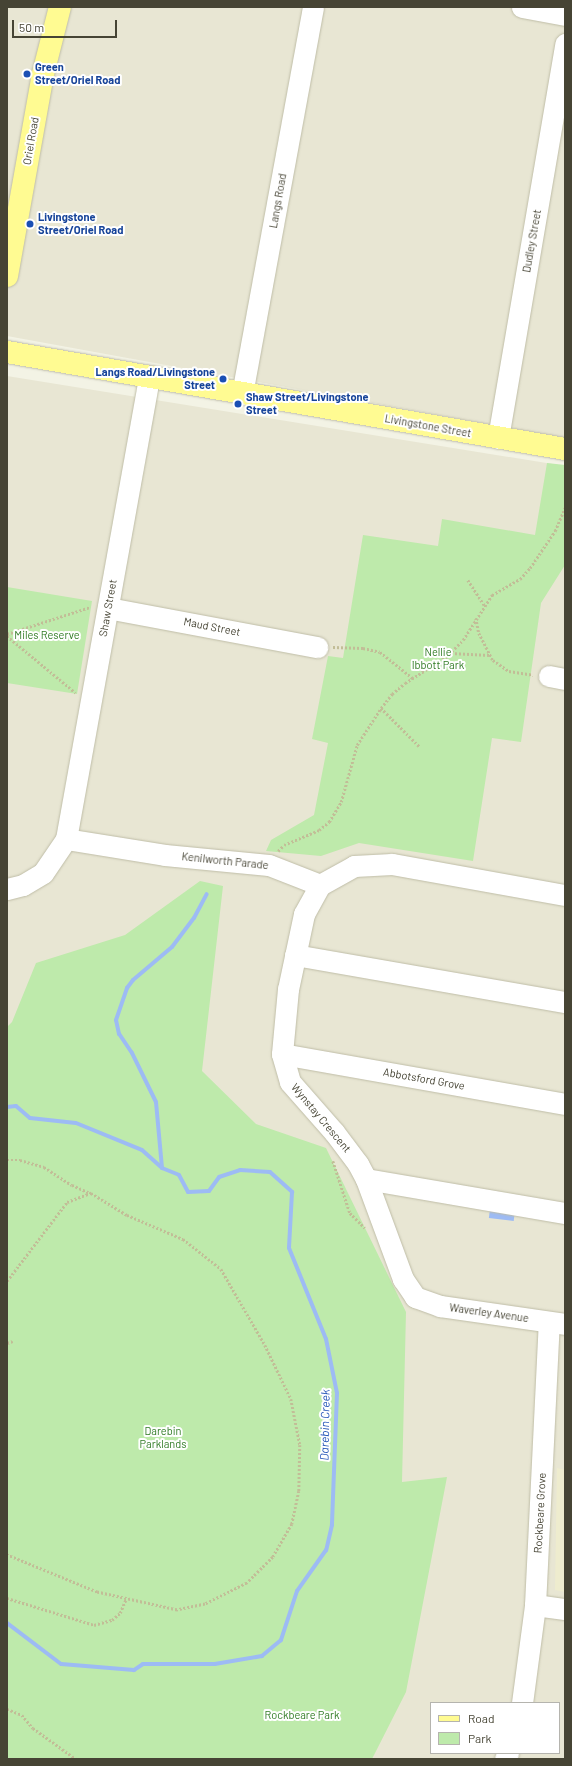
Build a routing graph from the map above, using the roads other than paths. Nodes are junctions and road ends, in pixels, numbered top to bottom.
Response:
1 (60, 7) edge
2 (314, 7) edge
3 (522, 7) edge
4 (565, 15) edge
5 (565, 44) edge
6 (7, 276) edge
7 (7, 352) edge
8 (149, 378) junction
9 (242, 394) junction
10 (498, 438) junction
11 (565, 449) edge
12 (100, 607) junction
13 (317, 647) road end
14 (66, 839) junction
15 (320, 885) junction
16 (7, 889) edge
17 (565, 895) edge
18 (295, 955) junction
19 (565, 1002) edge
20 (282, 1054) junction
21 (565, 1104) edge
22 (366, 1179) junction
23 (565, 1213) edge
24 (415, 1297) joint
25 (557, 1323) edge
26 (535, 1605) junction
27 (565, 1609) edge
28 (522, 1702) edge

1 - 6 main road, Oriel Road
2 - 9 street, Langs Road
3 - 4 street
5 - 10 street, Dudley Street
7 - 8 main road, Livingstone Street
8 - 9 main road, Livingstone Street
8 - 12 street, Shaw Street
9 - 10 main road, Livingstone Street
10 - 11 main road, Livingstone Street
12 - 13 street, Maud Street
12 - 14 street, Shaw Street
14 - 15 street, Kenilworth Parade
14 - 16 street
15 - 17 street
15 - 18 street, Wynstay Crescent
18 - 19 street
18 - 20 street, Wynstay Crescent
20 - 21 street, Abbotsford Grove
20 - 22 street, Wynstay Crescent
22 - 23 street
22 - 24 street, Wynstay Crescent
24 - 25 street, Waverley Avenue
25 - 26 street, Rockbeare Grove
26 - 27 street
26 - 28 street, Rockbeare Grove

